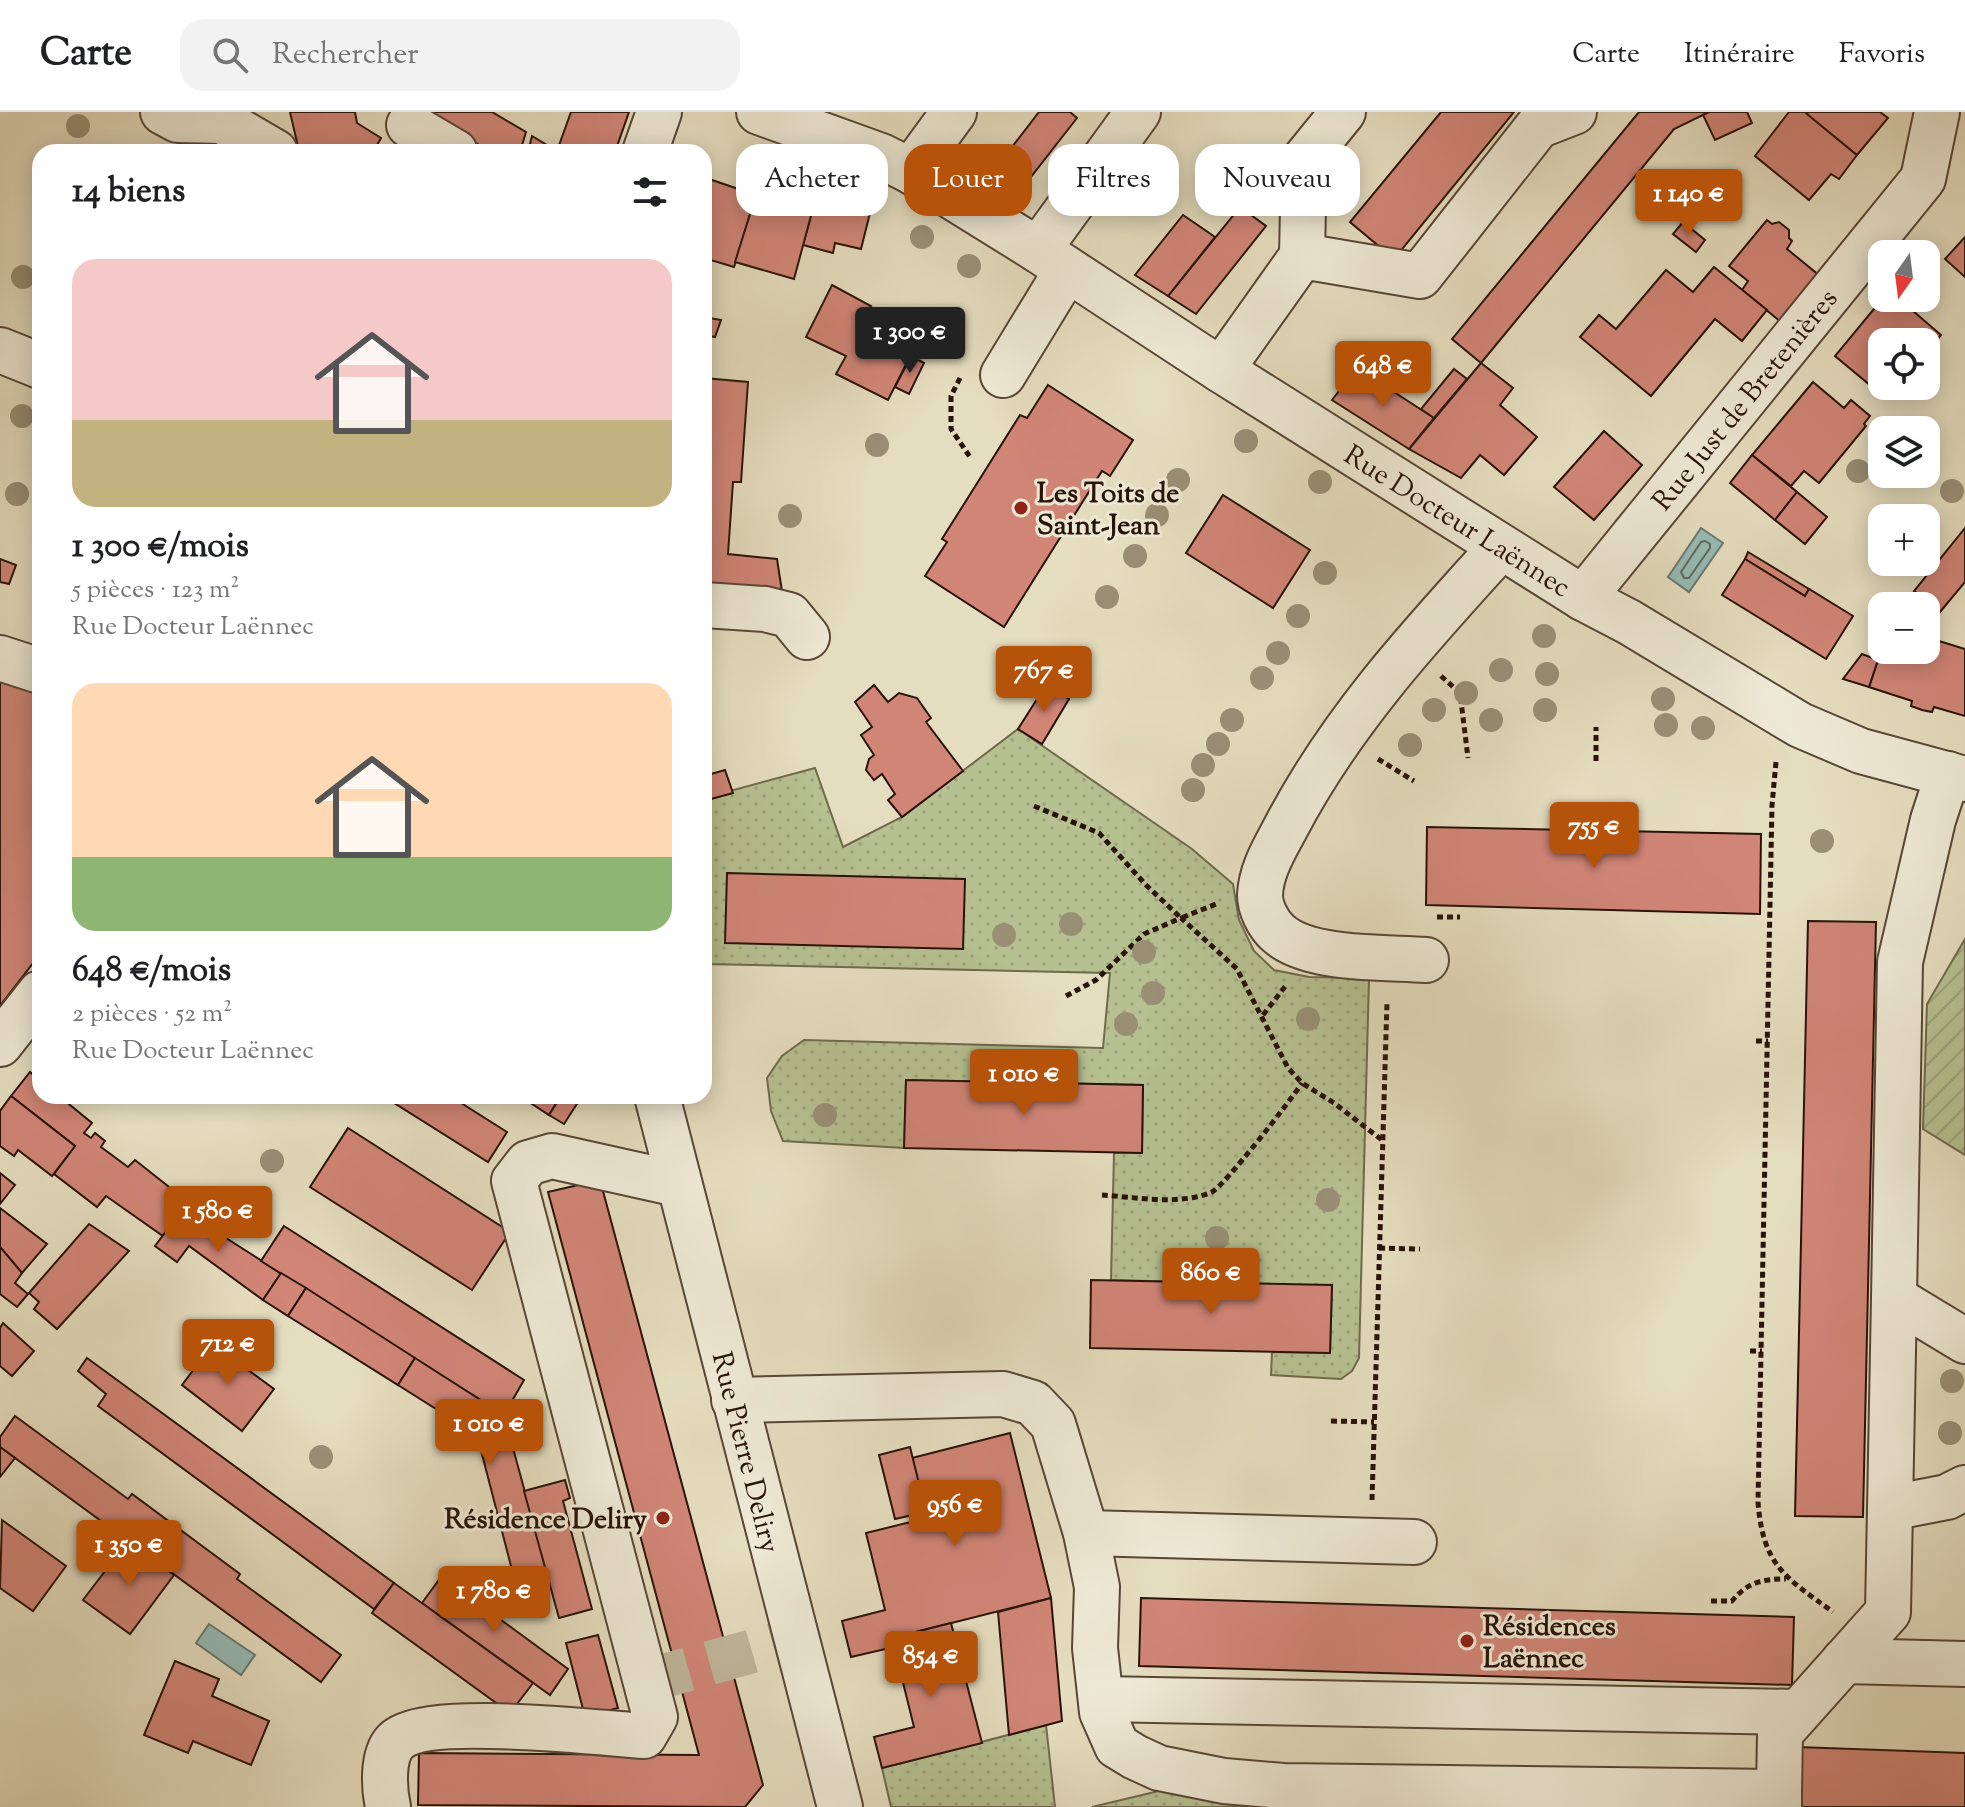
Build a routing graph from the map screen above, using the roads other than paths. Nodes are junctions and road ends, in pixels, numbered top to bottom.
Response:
1 (163, 112) edge
2 (659, 112) edge
3 (759, 112) edge
4 (954, 112) edge
5 (1138, 112) edge
6 (1343, 112) edge
7 (1574, 112) edge
8 (1937, 112) edge
9 (409, 125) dead end
10 (261, 144) edge
11 (441, 144) edge
12 (648, 144) edge
13 (931, 144) edge
14 (904, 168) edge
15 (983, 216) edge
16 (1302, 256) junction
17 (1053, 260) junction
18 (0, 350) edge
19 (32, 363) edge
20 (1221, 370) junction
21 (1003, 375) dead end
22 (1501, 547) junction
23 (1583, 598) junction
24 (712, 606) edge
25 (807, 637) dead end
26 (0, 658) edge
27 (32, 668) edge
28 (1957, 777) edge
29 (1426, 960) dead end
30 (32, 1003) edge
31 (0, 1044) edge
32 (659, 1104) edge
33 (678, 1184) junction
34 (1894, 1298) junction
35 (1965, 1341) edge
36 (734, 1400) junction
37 (1965, 1488) edge
38 (1890, 1508) junction
39 (1086, 1533) junction
40 (1414, 1542) dead end
41 (1855, 1649) junction
42 (1965, 1664) edge
43 (1101, 1699) junction
44 (1798, 1712) junction
45 (1779, 1799) edge
46 (388, 1807) edge
47 (840, 1807) edge

1 - 10 street
2 - 12 street
3 - 14 street, Rue Docteur Laënnec
4 - 13 street
5 - 17 street
6 - 16 street
7 - 16 street
8 - 23 street, Rue Just de Bretenières
9 - 11 street
15 - 17 street, Rue Docteur Laënnec
16 - 20 street
17 - 20 street, Rue Docteur Laënnec
17 - 21 street
18 - 19 street
20 - 22 street, Rue Docteur Laënnec
22 - 23 street, Rue Docteur Laënnec
22 - 29 street
23 - 28 street, Rue Docteur Laënnec
24 - 25 street
26 - 27 street
28 - 34 street
30 - 31 street
32 - 33 street, Rue Pierre Deliry
33 - 36 street, Rue Pierre Deliry
33 - 46 street
34 - 35 street
34 - 38 street
36 - 39 street
36 - 47 street, Rue Pierre Deliry
37 - 38 street
38 - 41 street
39 - 40 street
39 - 43 street
41 - 42 street
41 - 44 street
43 - 44 street
43 - 45 street
44 - 45 street

